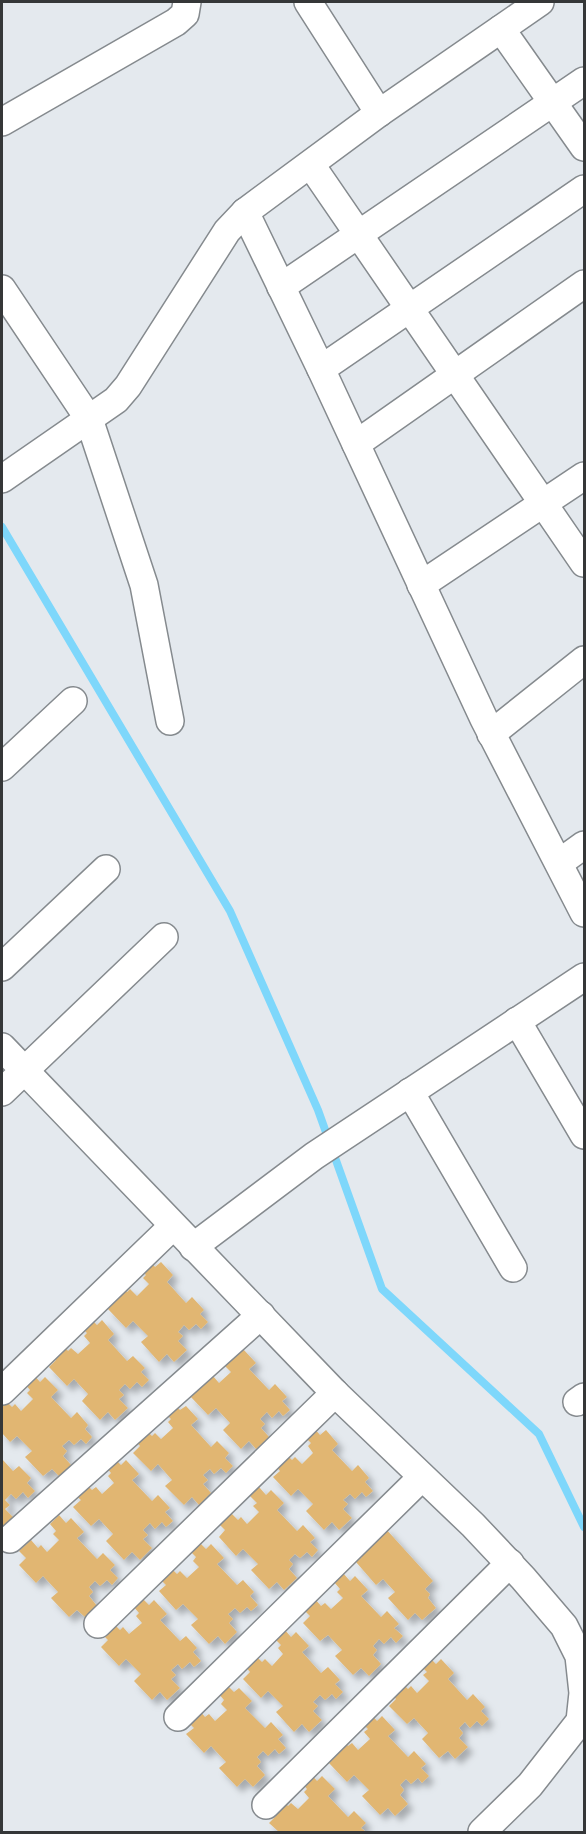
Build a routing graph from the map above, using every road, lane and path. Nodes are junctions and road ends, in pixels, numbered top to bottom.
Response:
1 (187, 2) edge
2 (308, 2) edge
3 (540, 2) edge
4 (501, 29) junction
5 (585, 81) edge
6 (553, 102) junction
7 (379, 114) junction
8 (2, 122) edge
9 (585, 147) edge
10 (311, 165) junction
11 (585, 189) edge
12 (245, 212) junction
13 (358, 235) junction
14 (585, 284) edge
15 (282, 287) junction
16 (2, 289) edge
17 (409, 309) junction
18 (321, 369) junction
19 (455, 375) junction
20 (89, 419) junction
21 (356, 444) junction
22 (585, 476) edge
23 (2, 479) edge
24 (543, 503) junction
25 (585, 563) edge
26 (421, 585) junction
27 (585, 660) edge
28 (73, 701) dead end
29 (170, 721) dead end
30 (491, 734) junction
31 (2, 767) edge
32 (585, 846) edge
33 (559, 863) junction
34 (106, 869) dead end
35 (585, 913) edge
36 (164, 937) dead end
37 (2, 967) edge
38 (585, 977) edge
39 (517, 1021) junction
40 (2, 1047) edge
41 (24, 1070) junction
42 (2, 1092) edge
43 (410, 1092) junction
44 (585, 1135) edge
45 (173, 1226) junction
46 (193, 1247) junction
47 (513, 1268) dead end
48 (261, 1315) junction
49 (2, 1391) edge
50 (336, 1393) junction
51 (422, 1477) junction
52 (10, 1539) dead end
53 (510, 1563) junction
54 (98, 1624) dead end
55 (178, 1717) dead end
56 (266, 1805) dead end
57 (482, 1833) edge

1 - 8 street
2 - 7 street
3 - 4 street
4 - 6 street
4 - 7 street
5 - 6 street
6 - 9 street
6 - 13 street
7 - 10 street
10 - 12 street
10 - 13 street
11 - 17 street
12 - 15 street
12 - 20 street
13 - 15 street
13 - 17 street
14 - 19 street
15 - 18 street
16 - 20 street
17 - 18 street
17 - 19 street
18 - 21 street
19 - 21 street
19 - 24 street
20 - 23 street
20 - 29 street
21 - 26 street
22 - 24 street
24 - 25 street
24 - 26 street
26 - 30 street
27 - 30 street
28 - 31 street
30 - 33 street
32 - 33 street
33 - 35 street
34 - 37 street
36 - 41 street
38 - 39 street
39 - 43 street
39 - 44 street
40 - 41 street
41 - 42 street
41 - 45 street
43 - 46 street
43 - 47 street
45 - 46 street
45 - 49 street
46 - 48 street
48 - 50 street
48 - 52 street
50 - 51 street
50 - 54 street
51 - 53 street
51 - 55 street
53 - 56 street
53 - 57 street

